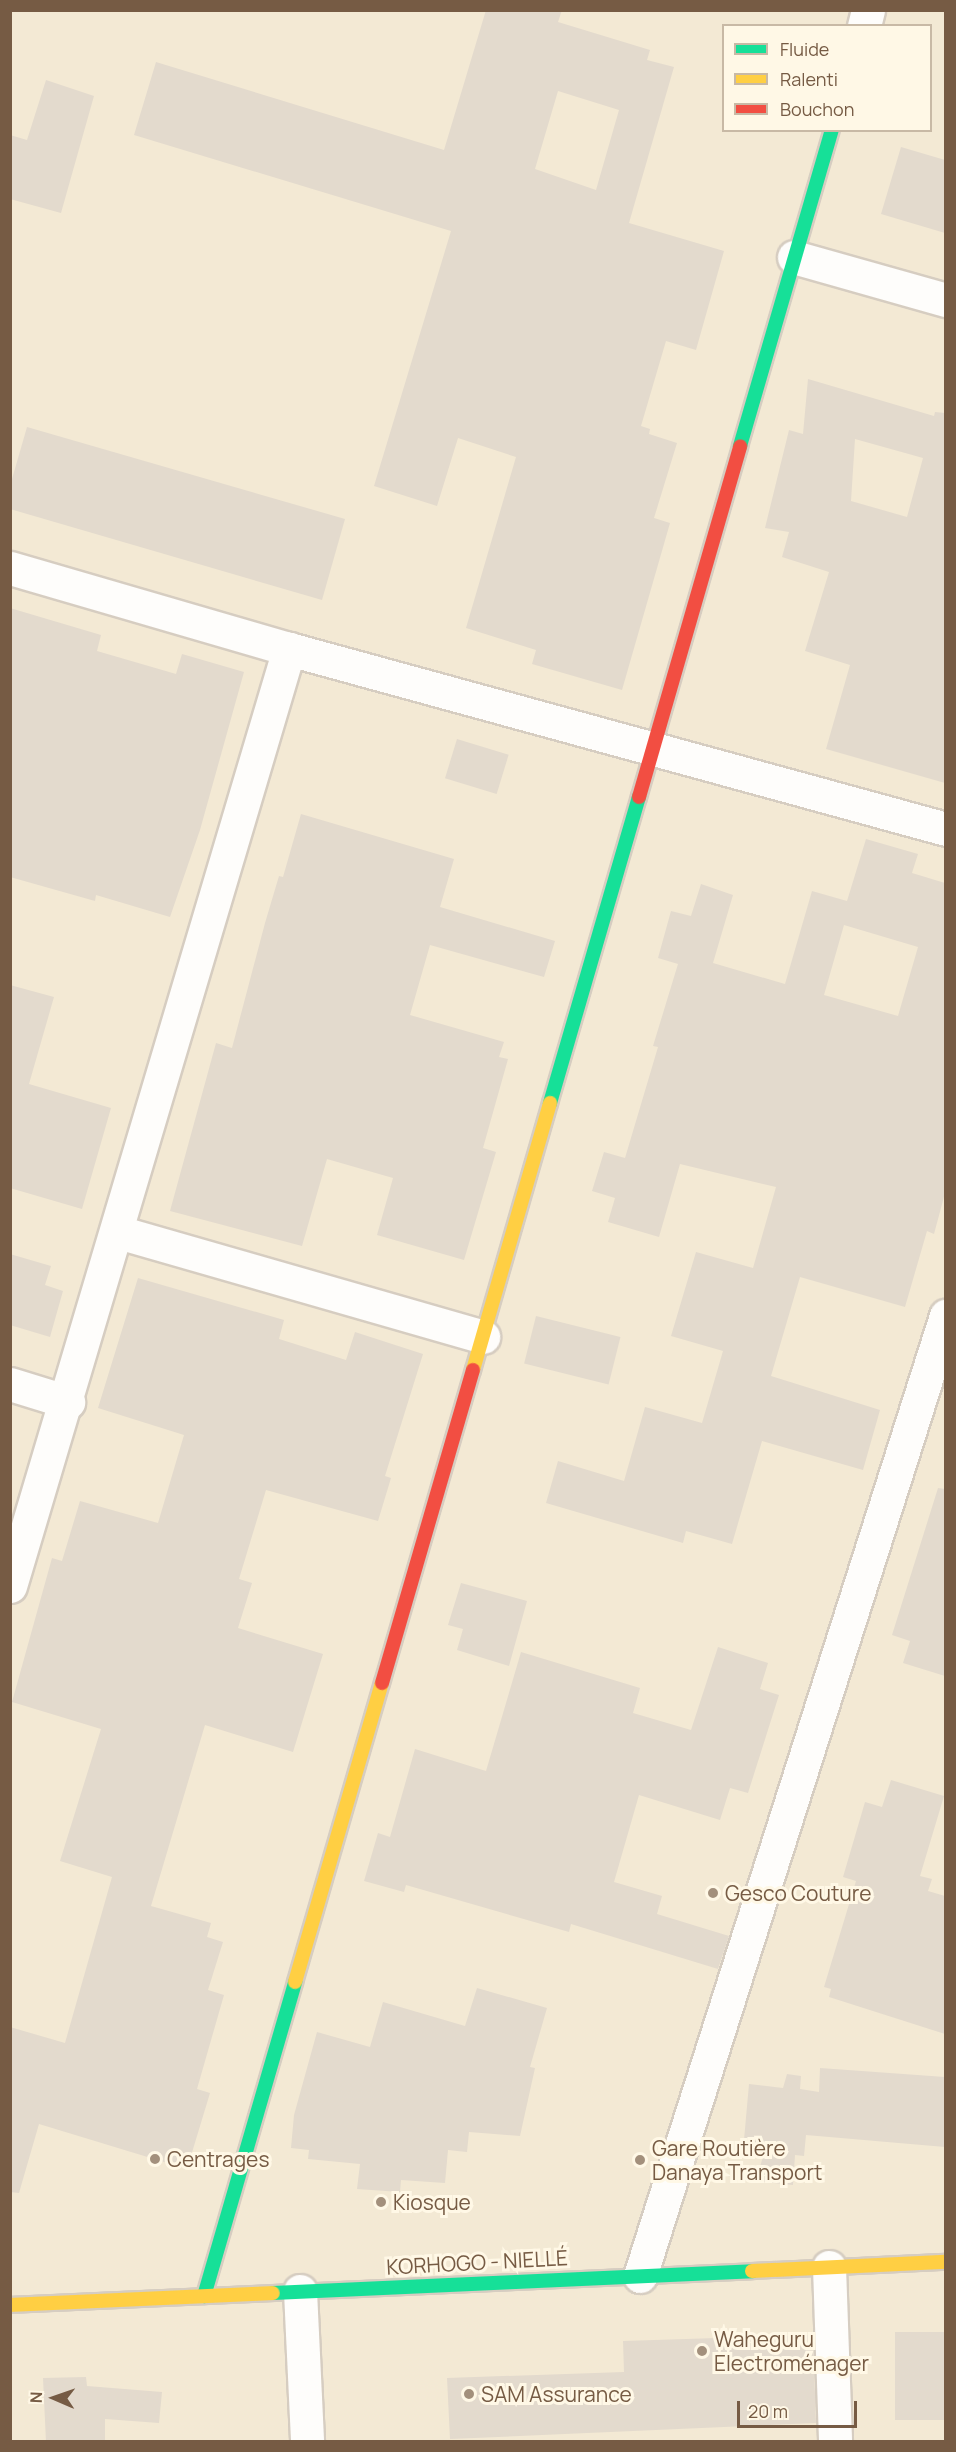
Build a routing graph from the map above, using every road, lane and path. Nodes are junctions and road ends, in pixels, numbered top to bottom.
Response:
1 (831, 132) edge
2 (794, 256) junction
3 (945, 300) edge
4 (10, 568) edge
5 (289, 649) junction
6 (653, 750) junction
7 (945, 829) edge
8 (118, 1232) junction
9 (945, 1316) edge
10 (483, 1337) junction
11 (10, 1384) edge
12 (68, 1402) junction
13 (10, 1586) edge
14 (945, 2262) edge
15 (829, 2267) junction
16 (640, 2276) junction
17 (300, 2291) junction
18 (204, 2296) junction
19 (10, 2305) edge
20 (307, 2442) edge
21 (835, 2442) edge

1 - 2 street
2 - 3 street
2 - 6 street
4 - 5 street
5 - 6 street
5 - 8 street
6 - 7 street
6 - 10 street
8 - 10 street
8 - 12 street
9 - 16 street
10 - 18 street
11 - 12 street
12 - 13 street
14 - 15 street, KORHOGO - NIELLÉ
15 - 16 street, KORHOGO - NIELLÉ
15 - 21 street
16 - 17 street, KORHOGO - NIELLÉ
17 - 18 street, KORHOGO - NIELLÉ
17 - 20 street
18 - 19 street, KORHOGO - NIELLÉ

